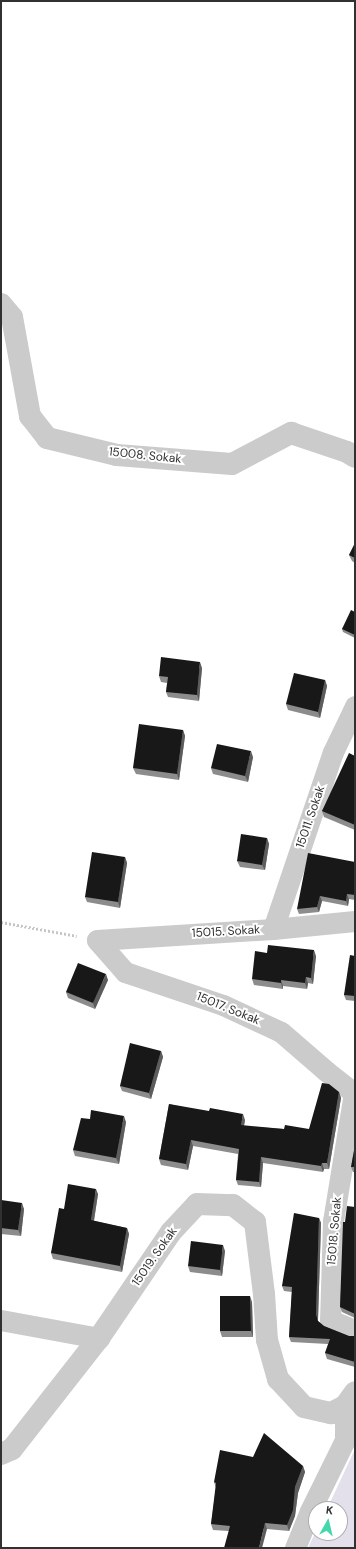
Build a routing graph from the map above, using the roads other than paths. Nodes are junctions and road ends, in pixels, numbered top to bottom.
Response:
1 (1, 304) edge
2 (355, 457) edge
3 (355, 706) edge
4 (355, 921) edge
5 (273, 929) junction
6 (97, 940) joint
7 (354, 1093) edge
8 (1, 1320) edge
9 (355, 1330) edge
10 (99, 1338) junction
11 (350, 1399) edge
12 (1, 1454) edge
13 (295, 1548) edge

1 - 2 street, 15008. Sokak
3 - 5 street, 15011. Sokak
4 - 5 street, 15015. Sokak
5 - 6 street, 15015. Sokak
6 - 7 street, 15017. Sokak
7 - 9 street, 15018. Sokak
8 - 10 street
10 - 11 street, 15019. Sokak
10 - 12 street, 15019. Sokak
11 - 13 street

